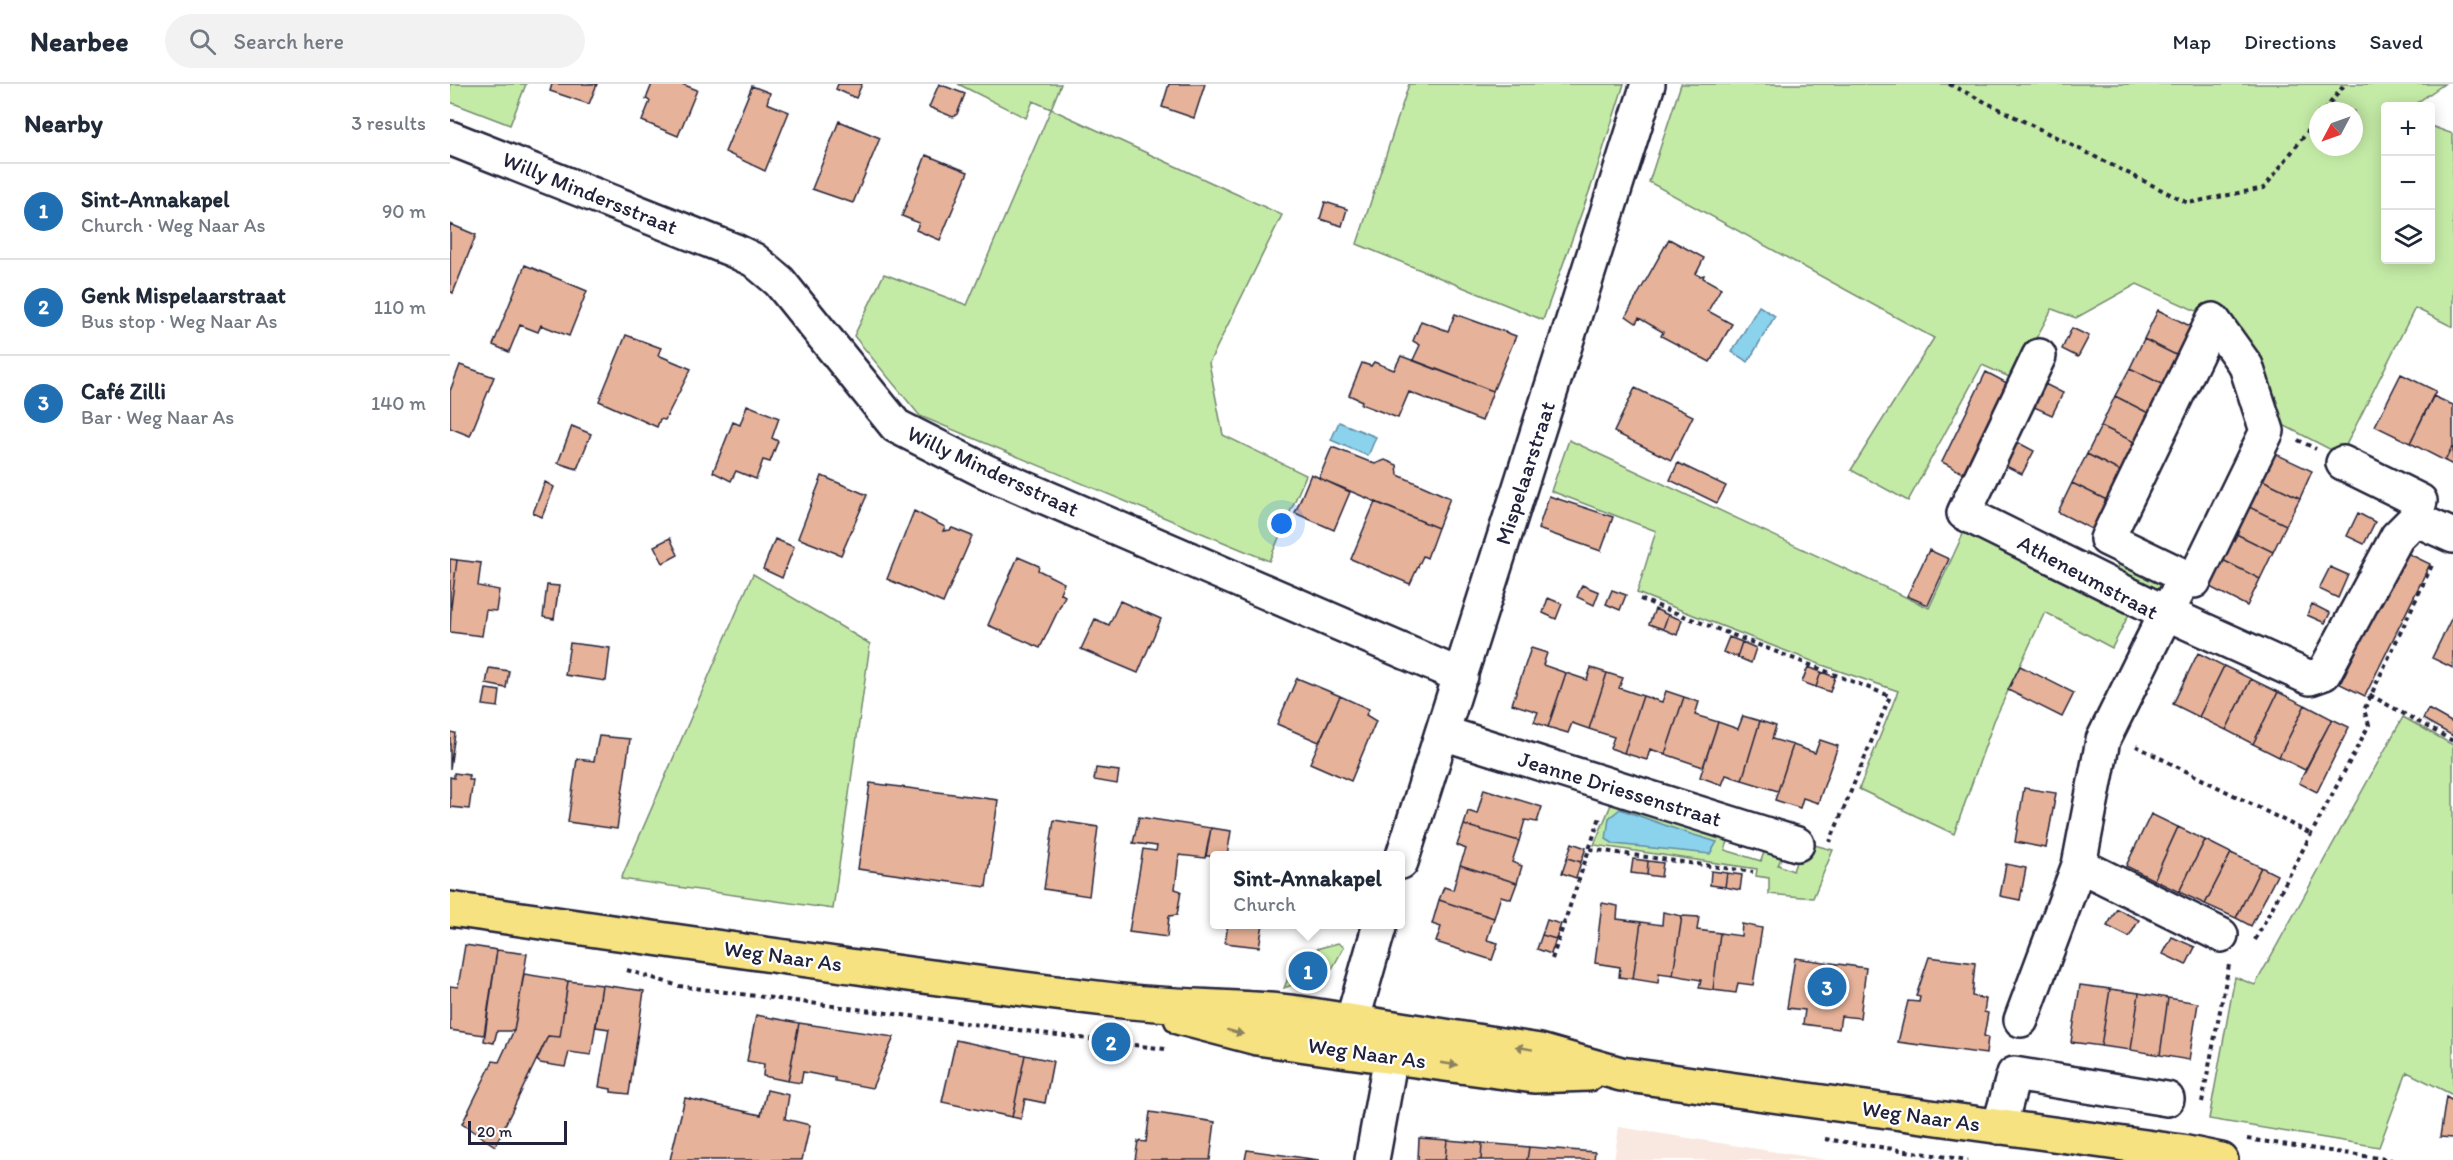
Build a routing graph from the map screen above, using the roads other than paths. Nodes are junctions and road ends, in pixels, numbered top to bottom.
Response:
1 (1648, 84) edge
2 (450, 138) edge
3 (2213, 344) dead end
4 (2039, 356) dead end
5 (2343, 463) road end
6 (2415, 519) junction
7 (2118, 544) junction
8 (2444, 546) edge
9 (2185, 576) junction
10 (2100, 580) junction
11 (2166, 613) junction
12 (1461, 675) junction
13 (1443, 733) junction
14 (1809, 843) road end
15 (1405, 851) edge
16 (2079, 865) junction
17 (450, 909) edge
18 (1379, 929) edge
19 (2229, 946) road end
20 (1117, 1001) junction
21 (2021, 1020) dead end
22 (1352, 1022) junction
23 (1390, 1056) junction
24 (1621, 1074) junction
25 (2167, 1099) dead end
26 (1999, 1127) junction
27 (1372, 1160) edge
28 (2221, 1160) edge

1 - 12 street, Mispelaarstraat
2 - 12 street, Willy Mindersstraat
3 - 7 street
4 - 10 street, Atheneumstraat
5 - 6 street
6 - 8 street
6 - 11 street
7 - 9 street
7 - 9 street
7 - 10 street
9 - 11 street
10 - 11 street, Atheneumstraat
11 - 16 street, Atheneumstraat
12 - 13 street, Mispelaarstraat
13 - 14 street, Jeanne Driessenstraat
13 - 15 street, Mispelaarstraat
16 - 19 street
16 - 21 street, Atheneumstraat
17 - 20 main road, Weg Naar As
18 - 22 street
20 - 22 main road, Weg Naar As
20 -> 23 main road, Weg Naar As
22 - 23 street
24 -> 22 main road, Weg Naar As
23 -> 24 main road, Weg Naar As
23 - 27 street
24 - 26 main road, Weg Naar As
25 - 26 street
26 - 28 main road, Weg Naar As

